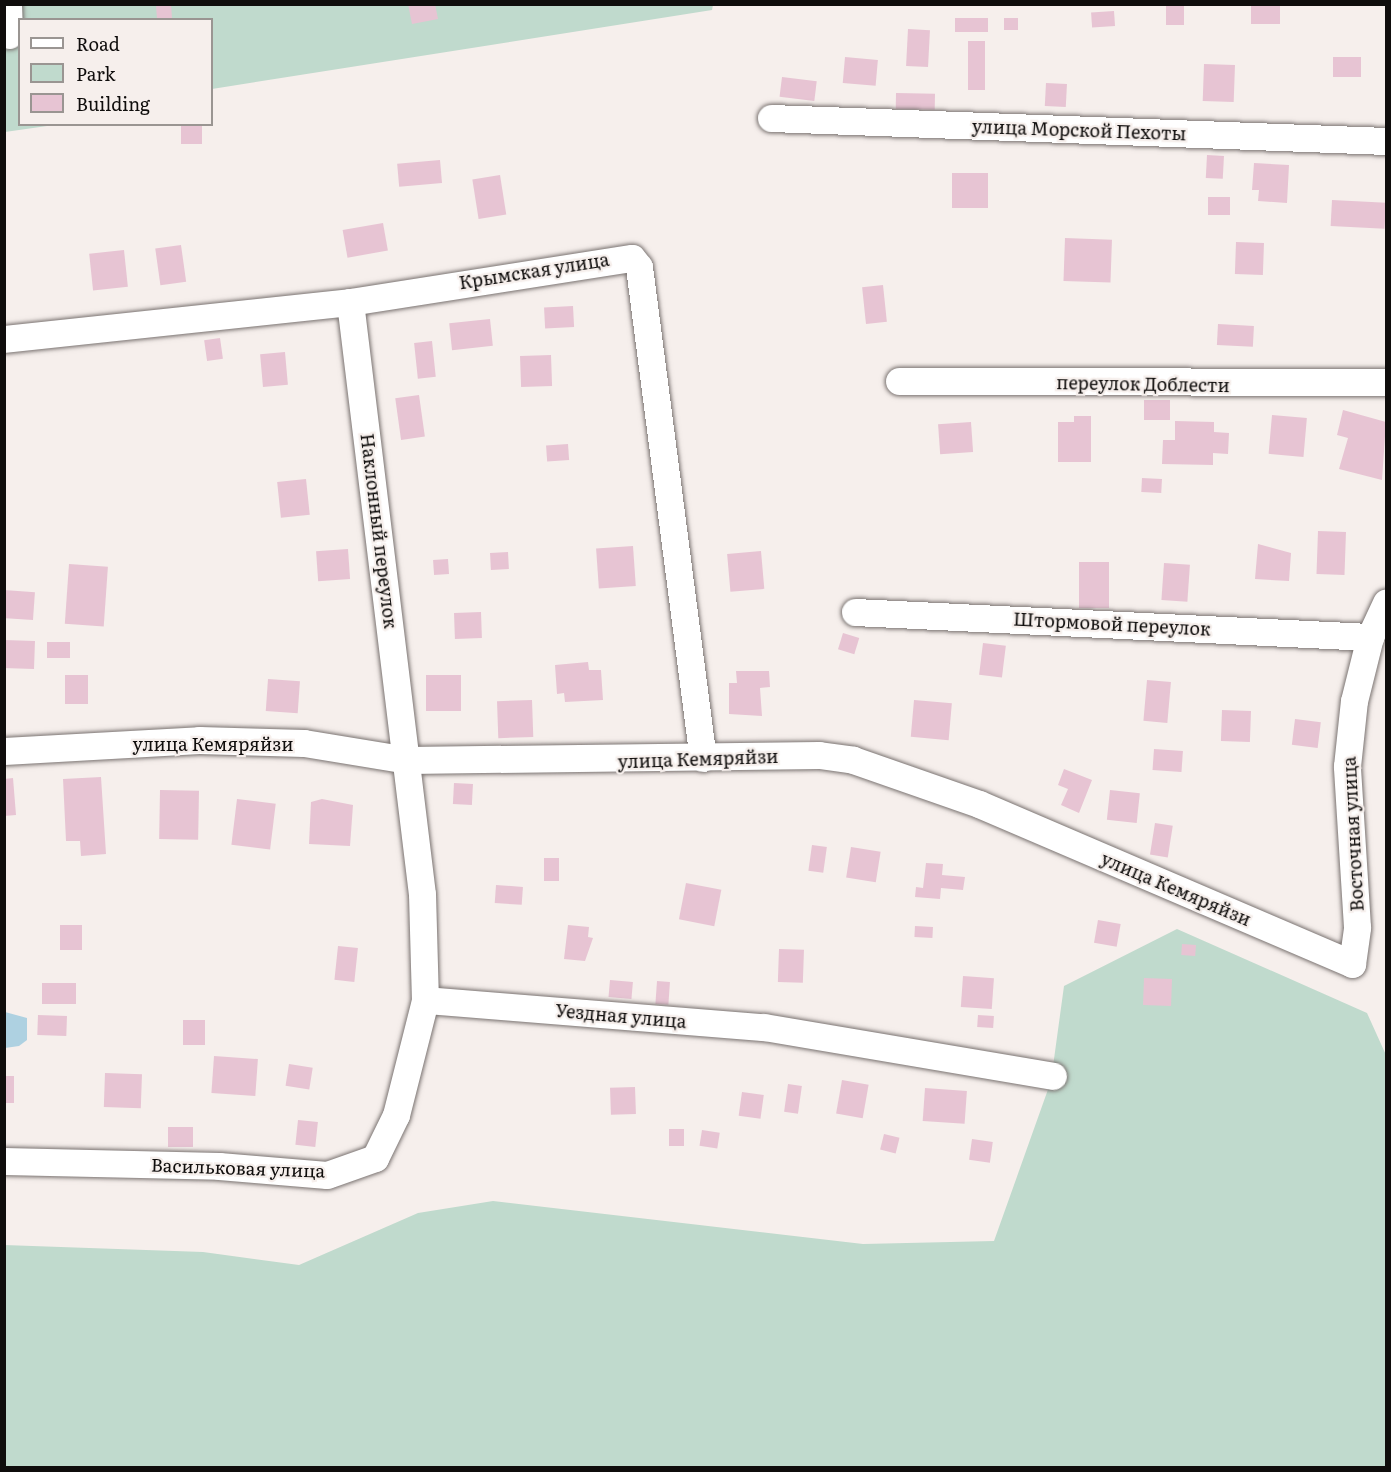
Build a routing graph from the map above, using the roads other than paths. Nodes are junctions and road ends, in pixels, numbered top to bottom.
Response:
1 (8, 4) edge
2 (9, 35) dead end
3 (771, 118) dead end
4 (1386, 141) edge
5 (350, 302) junction
6 (4, 339) edge
7 (899, 381) dead end
8 (1386, 382) edge
9 (1386, 602) edge
10 (855, 612) dead end
11 (1370, 637) junction
12 (4, 751) edge
13 (703, 758) junction
14 (408, 760) junction
15 (1352, 964) joint
16 (425, 1000) junction
17 (1053, 1076) dead end
18 (4, 1161) edge

1 - 2 street
3 - 4 street, улица Морской Пехоты
5 - 6 street, Крымская улица
5 - 13 street, Крымская улица
5 - 14 street, Наклонный переулок
7 - 8 street, переулок Доблести
9 - 11 street, Восточная улица
10 - 11 street, Штормовой переулок
11 - 15 street, Восточная улица
12 - 14 street, улица Кемяряйзи
13 - 14 street, улица Кемяряйзи
13 - 15 street, улица Кемяряйзи
14 - 16 street
16 - 17 street, Уездная улица
16 - 18 street, Васильковая улица

